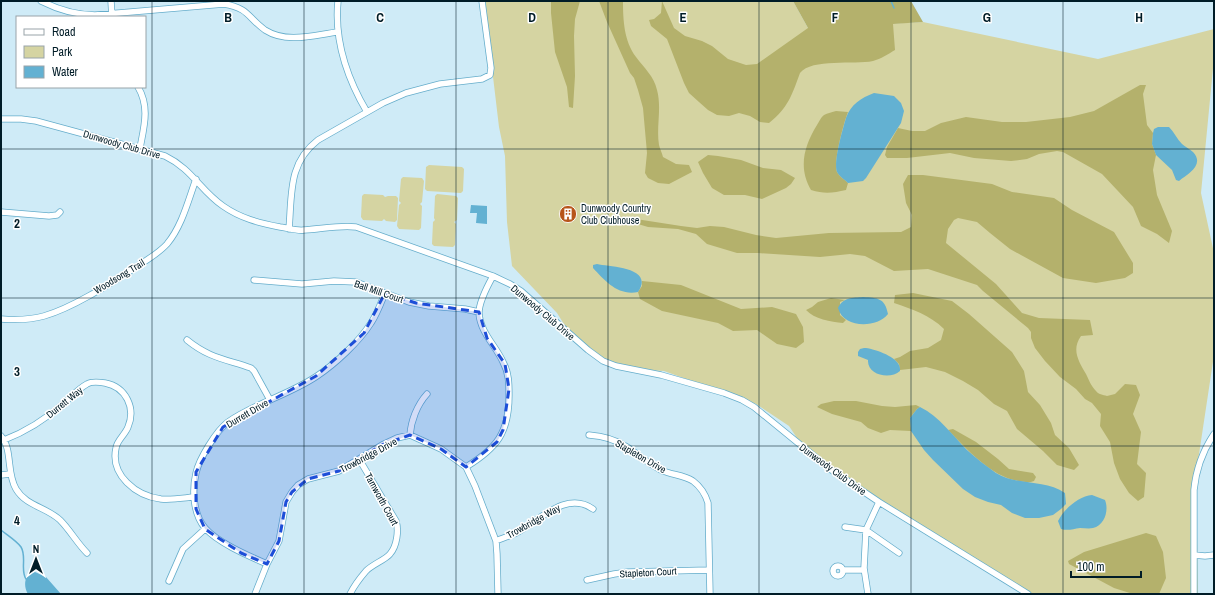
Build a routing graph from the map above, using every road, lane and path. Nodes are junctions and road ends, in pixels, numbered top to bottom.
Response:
1 (41, 1) edge
2 (111, 1) edge
3 (338, 1) edge
4 (482, 1) edge
5 (112, 16) edge
6 (338, 32) junction
7 (138, 88) edge
8 (367, 112) junction
9 (1, 119) edge
10 (140, 148) junction
11 (196, 179) junction
12 (1, 212) edge
13 (60, 212) dead end
14 (289, 229) junction
15 (493, 276) junction
16 (254, 280) dead end
17 (385, 293) junction
18 (479, 312) junction
19 (1, 319) edge
20 (187, 340) dead end
21 (426, 394) dead end
22 (270, 400) junction
23 (1214, 434) edge
24 (410, 435) junction
25 (589, 435) dead end
26 (3, 438) edge
27 (359, 459) junction
28 (466, 467) junction
29 (10, 474) junction
30 (1, 475) edge
31 (194, 498) junction
32 (879, 502) junction
33 (593, 509) dead end
34 (845, 527) dead end
35 (205, 529) junction
36 (866, 530) junction
37 (496, 541) junction
38 (87, 553) dead end
39 (900, 553) dead end
40 (1194, 555) junction
41 (1214, 555) edge
42 (267, 564) junction
43 (709, 570) junction
44 (843, 570) dead end
45 (864, 570) junction
46 (587, 580) dead end
47 (169, 581) dead end
48 (255, 594) edge
49 (350, 594) edge
50 (498, 594) edge
51 (710, 594) edge
52 (868, 594) edge
53 (1028, 594) edge
54 (1194, 594) edge

1 - 5 street
2 - 5 street
3 - 6 street
4 - 8 street
5 - 6 street
6 - 8 street
7 - 10 street
8 - 14 street
9 - 10 street, Dunwoody Club Drive
10 - 11 street, Dunwoody Club Drive
11 - 14 street, Dunwoody Club Drive
11 - 19 street, Woodsong Trail
12 - 13 street
14 - 15 street, Dunwoody Club Drive
15 - 18 street
15 - 32 street, Dunwoody Club Drive
16 - 17 street, Ball Mill Court
17 - 18 street, Ball Mill Court
17 - 22 street, Durrett Drive
18 - 28 street
20 - 22 street
21 - 24 street
22 - 31 street, Durrett Drive
23 - 40 street
24 - 27 street, Trowbridge Drive
24 - 28 street
25 - 43 street, Stapleton Drive
26 - 29 street
26 - 31 street, Durrett Way
27 - 42 street, Trowbridge Drive
27 - 49 street, Tamworth Court
28 - 37 street
29 - 30 street
29 - 38 street
31 - 35 street, Durrett Drive
32 - 36 street
32 - 53 street, Dunwoody Club Drive
33 - 37 street, Trowbridge Way
34 - 36 street
35 - 42 street
35 - 47 street
36 - 39 street
36 - 45 street
37 - 50 street
40 - 41 street
40 - 54 street
42 - 48 street, Trowbridge Drive
43 - 46 street, Stapleton Court
43 - 51 street, Stapleton Drive
44 - 45 street
45 - 52 street

